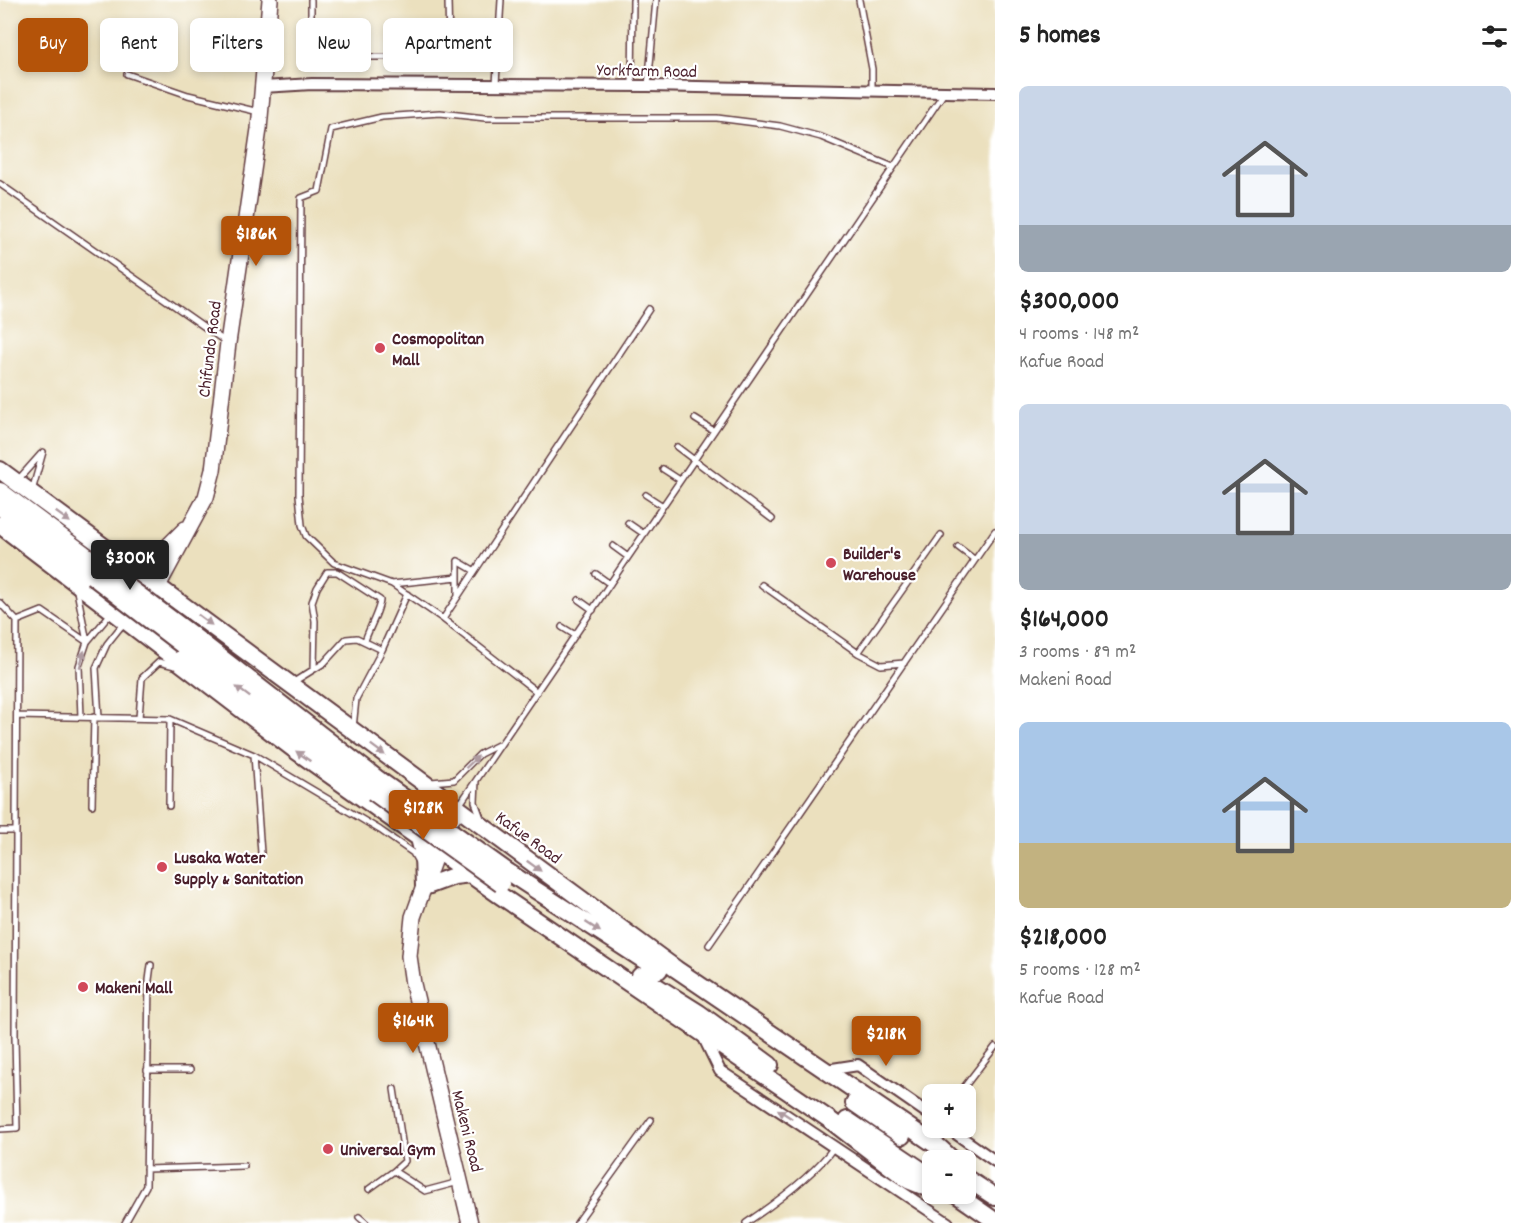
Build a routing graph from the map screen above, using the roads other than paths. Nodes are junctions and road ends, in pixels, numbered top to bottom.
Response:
1 (270, 0) edge
2 (311, 0) edge
3 (448, 0) edge
4 (501, 0) edge
5 (633, 0) edge
6 (656, 0) edge
7 (859, 0) edge
8 (127, 74) dead end
9 (496, 86) junction
10 (632, 86) junction
11 (648, 86) junction
12 (263, 87) junction
13 (872, 92) junction
14 (944, 93) junction
15 (995, 93) edge
16 (261, 112) junction
17 (893, 167) junction
18 (0, 184) edge
19 (649, 309) dead end
20 (228, 342) junction
21 (695, 419) dead end
22 (714, 431) junction
23 (677, 447) dead end
24 (694, 459) junction
25 (663, 469) dead end
26 (0, 470) edge
27 (680, 480) junction
28 (16, 482) junction
29 (0, 491) edge
30 (31, 493) junction
31 (646, 495) dead end
32 (663, 506) junction
33 (0, 507) edge
34 (772, 519) dead end
35 (194, 521) junction
36 (628, 523) dead end
37 (0, 525) edge
38 (995, 531) edge
39 (644, 534) junction
40 (941, 535) dead end
41 (613, 546) dead end
42 (958, 547) dead end
43 (628, 557) junction
44 (975, 560) junction
45 (96, 570) junction
46 (475, 571) junction
47 (141, 573) junction
48 (596, 574) dead end
49 (458, 577) junction
50 (74, 581) junction
51 (392, 584) junction
52 (610, 584) junction
53 (158, 585) junction
54 (762, 585) dead end
55 (407, 594) junction
56 (458, 596) junction
57 (579, 600) dead end
58 (0, 603) edge
59 (593, 610) junction
60 (119, 615) junction
61 (442, 619) junction
62 (17, 621) junction
63 (561, 627) dead end
64 (575, 635) junction
65 (364, 641) junction
66 (87, 642) junction
67 (382, 650) junction
68 (858, 653) junction
69 (904, 663) junction
70 (314, 669) junction
71 (191, 670) junction
72 (290, 684) junction
73 (537, 692) junction
74 (17, 716) junction
75 (81, 717) junction
76 (96, 718) junction
77 (139, 718) junction
78 (170, 719) junction
79 (352, 730) junction
80 (501, 743) junction
81 (254, 755) junction
82 (405, 770) junction
83 (476, 779) junction
84 (92, 805) dead end
85 (169, 806) dead end
86 (457, 808) junction
87 (0, 831) edge
88 (16, 831) junction
89 (492, 835) junction
90 (419, 838) junction
91 (437, 850) junction
92 (261, 853) dead end
93 (471, 874) junction
94 (505, 878) junction
95 (424, 887) junction
96 (709, 945) dead end
97 (151, 965) dead end
98 (700, 1030) junction
99 (995, 1047) edge
100 (190, 1070) dead end
101 (826, 1070) junction
102 (147, 1071) junction
103 (966, 1084) edge
104 (394, 1089) dead end
105 (922, 1109) edge
106 (651, 1119) dead end
107 (0, 1129) edge
108 (962, 1138) edge
109 (834, 1147) junction
110 (924, 1150) edge
111 (942, 1150) edge
112 (995, 1161) edge
113 (244, 1166) dead end
114 (146, 1169) junction
115 (394, 1171) junction
116 (922, 1171) edge
117 (460, 1181) junction
118 (976, 1181) edge
119 (976, 1185) edge
120 (922, 1186) edge
121 (369, 1189) dead end
122 (992, 1195) edge
123 (967, 1204) edge
124 (971, 1204) edge
125 (977, 1208) junction
126 (359, 1217) dead end
127 (995, 1221) edge
128 (125, 1223) edge
129 (366, 1223) edge
130 (470, 1223) edge
131 (577, 1223) edge
132 (747, 1223) edge
133 (948, 1223) edge

1 - 12 street, Chifundo Road
2 - 3 lane
4 - 9 lane
5 - 10 lane
6 - 11 lane
7 - 13 lane
8 - 16 lane
9 - 10 street, Yorkfarm Road
9 - 12 street, Yorkfarm Road
10 - 11 street, Yorkfarm Road
11 - 13 street, Yorkfarm Road
12 - 16 street, Chifundo Road
13 - 14 street, Yorkfarm Road
14 - 15 street, Yorkfarm Road
14 - 17 lane
16 - 20 street, Chifundo Road
17 - 22 lane
17 - 51 lane
18 - 20 lane
19 - 46 lane
20 - 35 street, Chifundo Road
21 - 22 lane
22 - 24 lane
23 - 24 lane
24 - 27 lane
24 - 34 lane
25 - 27 lane
26 - 28 main road, Kafue Road
27 - 32 lane
28 - 30 main road, Kafue Road
28 - 30 lane
29 - 45 main road
30 -> 47 main road, Kafue Road
31 - 32 lane
32 - 39 lane
33 - 45 main road
35 - 47 street, Chifundo Road
35 - 53 street, Chifundo Road
36 - 39 lane
37 - 50 main road
38 - 44 lane
39 - 43 lane
40 - 68 lane
41 - 43 lane
42 - 44 lane
43 - 52 lane
44 - 69 lane
45 - 94 main road, bridge
46 - 49 lane
46 - 56 lane
47 - 53 main road, Kafue Road
47 - 60 street, Chifundo Road
48 - 52 lane
49 - 51 lane
49 - 56 lane
50 - 60 main road
50 - 66 lane
51 - 55 lane
52 - 59 lane
53 - 60 street, Chifundo Road
53 -> 72 main road, Kafue Road
54 - 68 lane
55 - 61 lane
55 - 67 lane
56 - 61 lane
57 - 59 lane
58 - 62 lane
59 - 64 lane
60 - 66 lane
60 - 71 main road
60 - 76 lane
61 - 73 lane
62 - 66 lane
62 - 74 lane
63 - 64 lane
64 - 73 lane
65 - 67 lane
65 - 70 lane
65 - 70 lane
75 -> 66 lane
67 - 79 lane
68 - 69 lane
69 - 96 lane
70 - 72 lane
71 - 77 lane
90 -> 71 main road
72 - 79 main road, Kafue Road
73 - 80 lane
74 - 75 lane
74 - 88 lane
75 - 76 lane
76 - 77 lane
76 - 84 lane
77 - 78 lane
78 - 81 lane
78 - 85 lane
79 -> 82 main road, Kafue Road
82 -> 80 lane
80 - 83 lane
81 - 92 lane
81 - 95 lane
82 - 86 main road, Kafue Road
83 - 86 lane
83 - 89 lane
86 - 89 main road, Kafue Road
86 - 91 street, Makeni Road
87 - 88 lane
88 - 107 lane
89 -> 101 main road, Kafue Road
90 - 91 main road
90 - 95 main road
91 - 93 main road
91 - 95 street, Makeni Road
93 - 95 main road
93 - 98 main road
94 -> 110 main road
94 - 116 main road
95 - 117 street, Makeni Road
97 - 102 lane
109 -> 98 street
98 - 120 main road
99 - 103 lane
100 - 102 lane
101 - 105 street
101 - 111 main road, Kafue Road
102 - 114 lane
104 - 115 lane
106 - 131 lane
108 - 112 street
109 - 132 lane
109 - 133 street
113 - 114 lane
114 - 128 lane
115 - 117 lane
115 - 121 lane
117 - 130 street, Makeni Road
118 - 122 main road
119 - 122 main road
123 - 125 main road
124 - 125 main road
125 - 127 main road
126 - 129 lane

